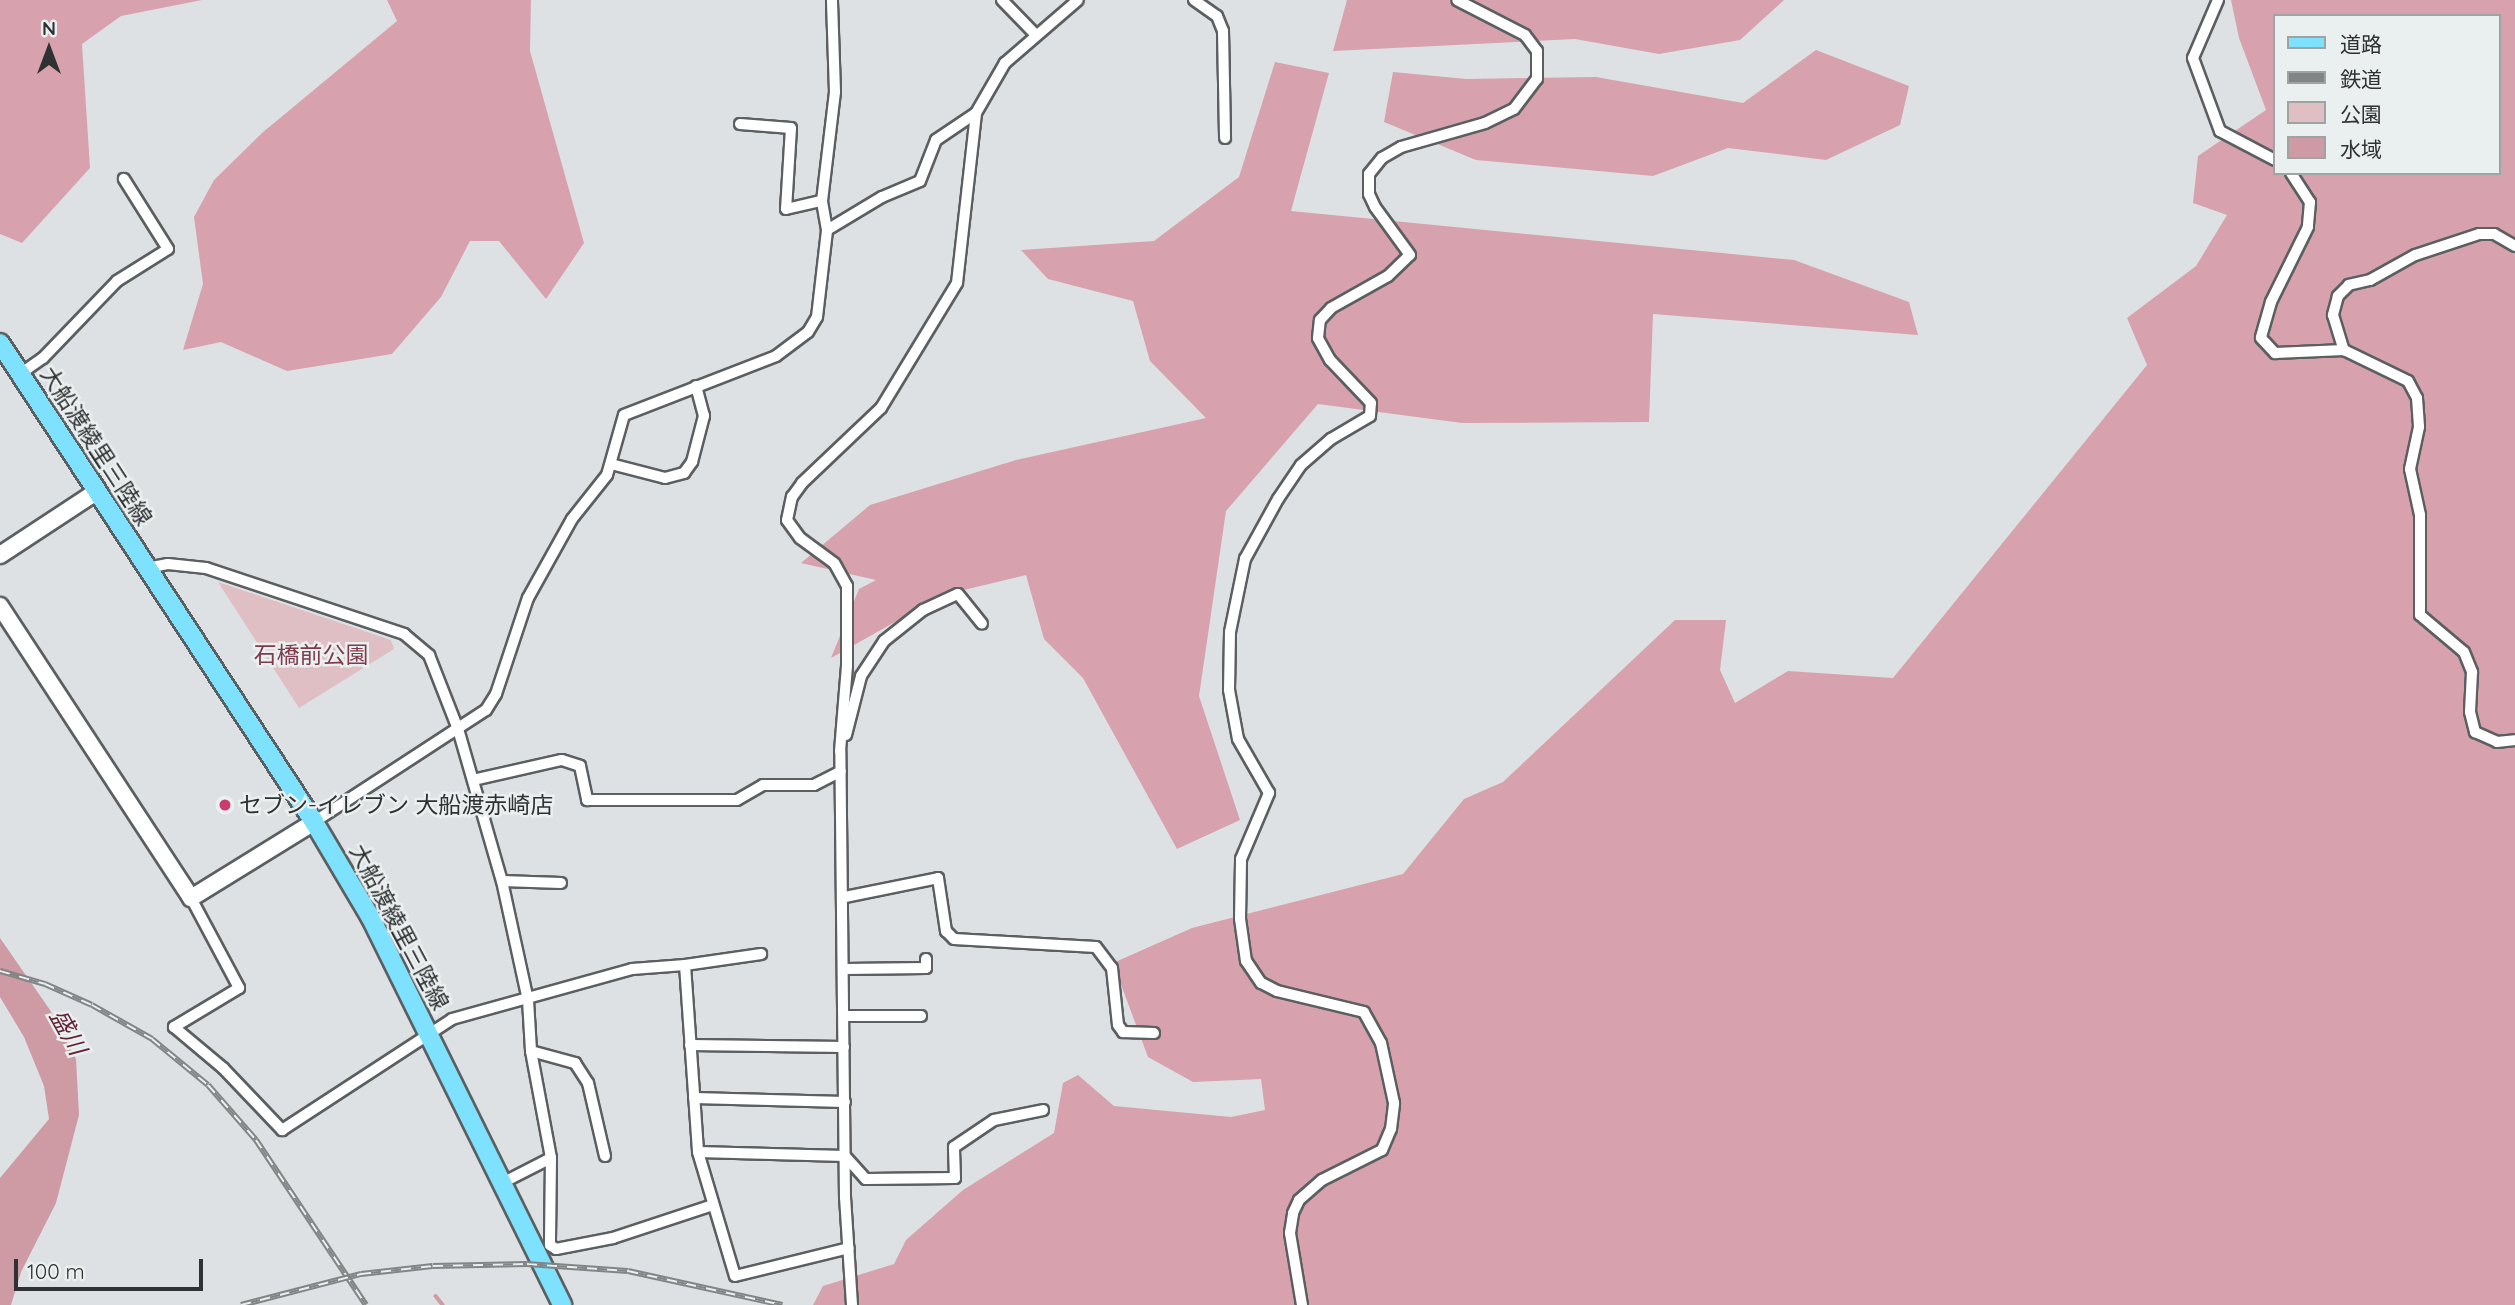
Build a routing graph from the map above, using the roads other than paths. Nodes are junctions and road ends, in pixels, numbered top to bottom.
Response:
1 (832, 0) edge
2 (1002, 0) edge
3 (1078, 0) edge
4 (1195, 0) edge
5 (1457, 0) edge
6 (2218, 0) edge
7 (1034, 33) junction
8 (976, 113) junction
9 (740, 124) dead end
10 (1225, 138) dead end
11 (2274, 159) edge
12 (2292, 175) edge
13 (124, 180) dead end
14 (822, 201) junction
15 (827, 230) junction
16 (2515, 246) edge
17 (0, 343) edge
18 (2344, 350) junction
19 (20, 374) junction
20 (696, 386) junction
21 (611, 464) junction
22 (96, 492) junction
23 (0, 555) edge
24 (147, 568) junction
25 (0, 606) edge
26 (982, 624) dead end
27 (457, 729) junction
28 (2515, 740) edge
29 (840, 751) junction
30 (841, 771) junction
31 (473, 780) junction
32 (314, 822) junction
33 (502, 881) junction
34 (561, 883) dead end
35 (845, 897) junction
36 (191, 898) junction
37 (761, 954) dead end
38 (926, 959) dead end
39 (685, 965) junction
40 (845, 969) junction
41 (528, 1000) junction
42 (845, 1016) junction
43 (921, 1016) dead end
44 (1154, 1033) dead end
45 (428, 1034) junction
46 (690, 1045) junction
47 (844, 1047) junction
48 (531, 1051) junction
49 (694, 1098) junction
50 (845, 1102) junction
51 (1043, 1110) dead end
52 (698, 1152) junction
53 (605, 1156) dead end
54 (845, 1156) junction
55 (551, 1158) junction
56 (504, 1182) junction
57 (713, 1205) junction
58 (849, 1248) junction
59 (562, 1305) edge
60 (852, 1305) edge
61 (1302, 1305) edge

1 - 14 street
2 - 7 street
3 - 7 street
4 - 10 street
5 - 61 street
6 - 11 street
7 - 8 street
8 - 15 street
8 - 29 street
9 - 14 street
12 - 18 street
13 - 19 street
14 - 15 street
15 - 20 street
16 - 18 street
17 - 19 main road, 大船渡綾里三陸線
18 - 28 street
19 - 22 main road, 大船渡綾里三陸線
20 - 21 street
20 - 21 street
21 - 27 street
22 - 23 street
22 - 24 main road, 大船渡綾里三陸線
24 - 27 street
24 - 32 main road, 大船渡綾里三陸線
25 - 36 street
26 - 29 street
27 - 31 street
27 - 32 street
29 - 30 street
30 - 31 street
30 - 35 street
31 - 33 street
32 - 36 street
32 - 45 main road, 大船渡綾里三陸線
33 - 34 street
33 - 41 street
35 - 40 street
35 - 44 street
36 - 45 street
37 - 39 street
38 - 40 street
39 - 41 street
39 - 46 street
40 - 42 street
41 - 45 street
41 - 48 street
42 - 43 street
42 - 47 street
45 - 56 main road, 大船渡綾里三陸線
46 - 47 street
46 - 49 street
47 - 50 street
48 - 53 street
48 - 55 street
49 - 50 street
49 - 52 street
50 - 54 street
51 - 54 street
52 - 54 street
52 - 57 street
54 - 58 street
55 - 56 street
55 - 57 street
56 - 59 main road, 大船渡綾里三陸線
57 - 58 street
58 - 60 street

